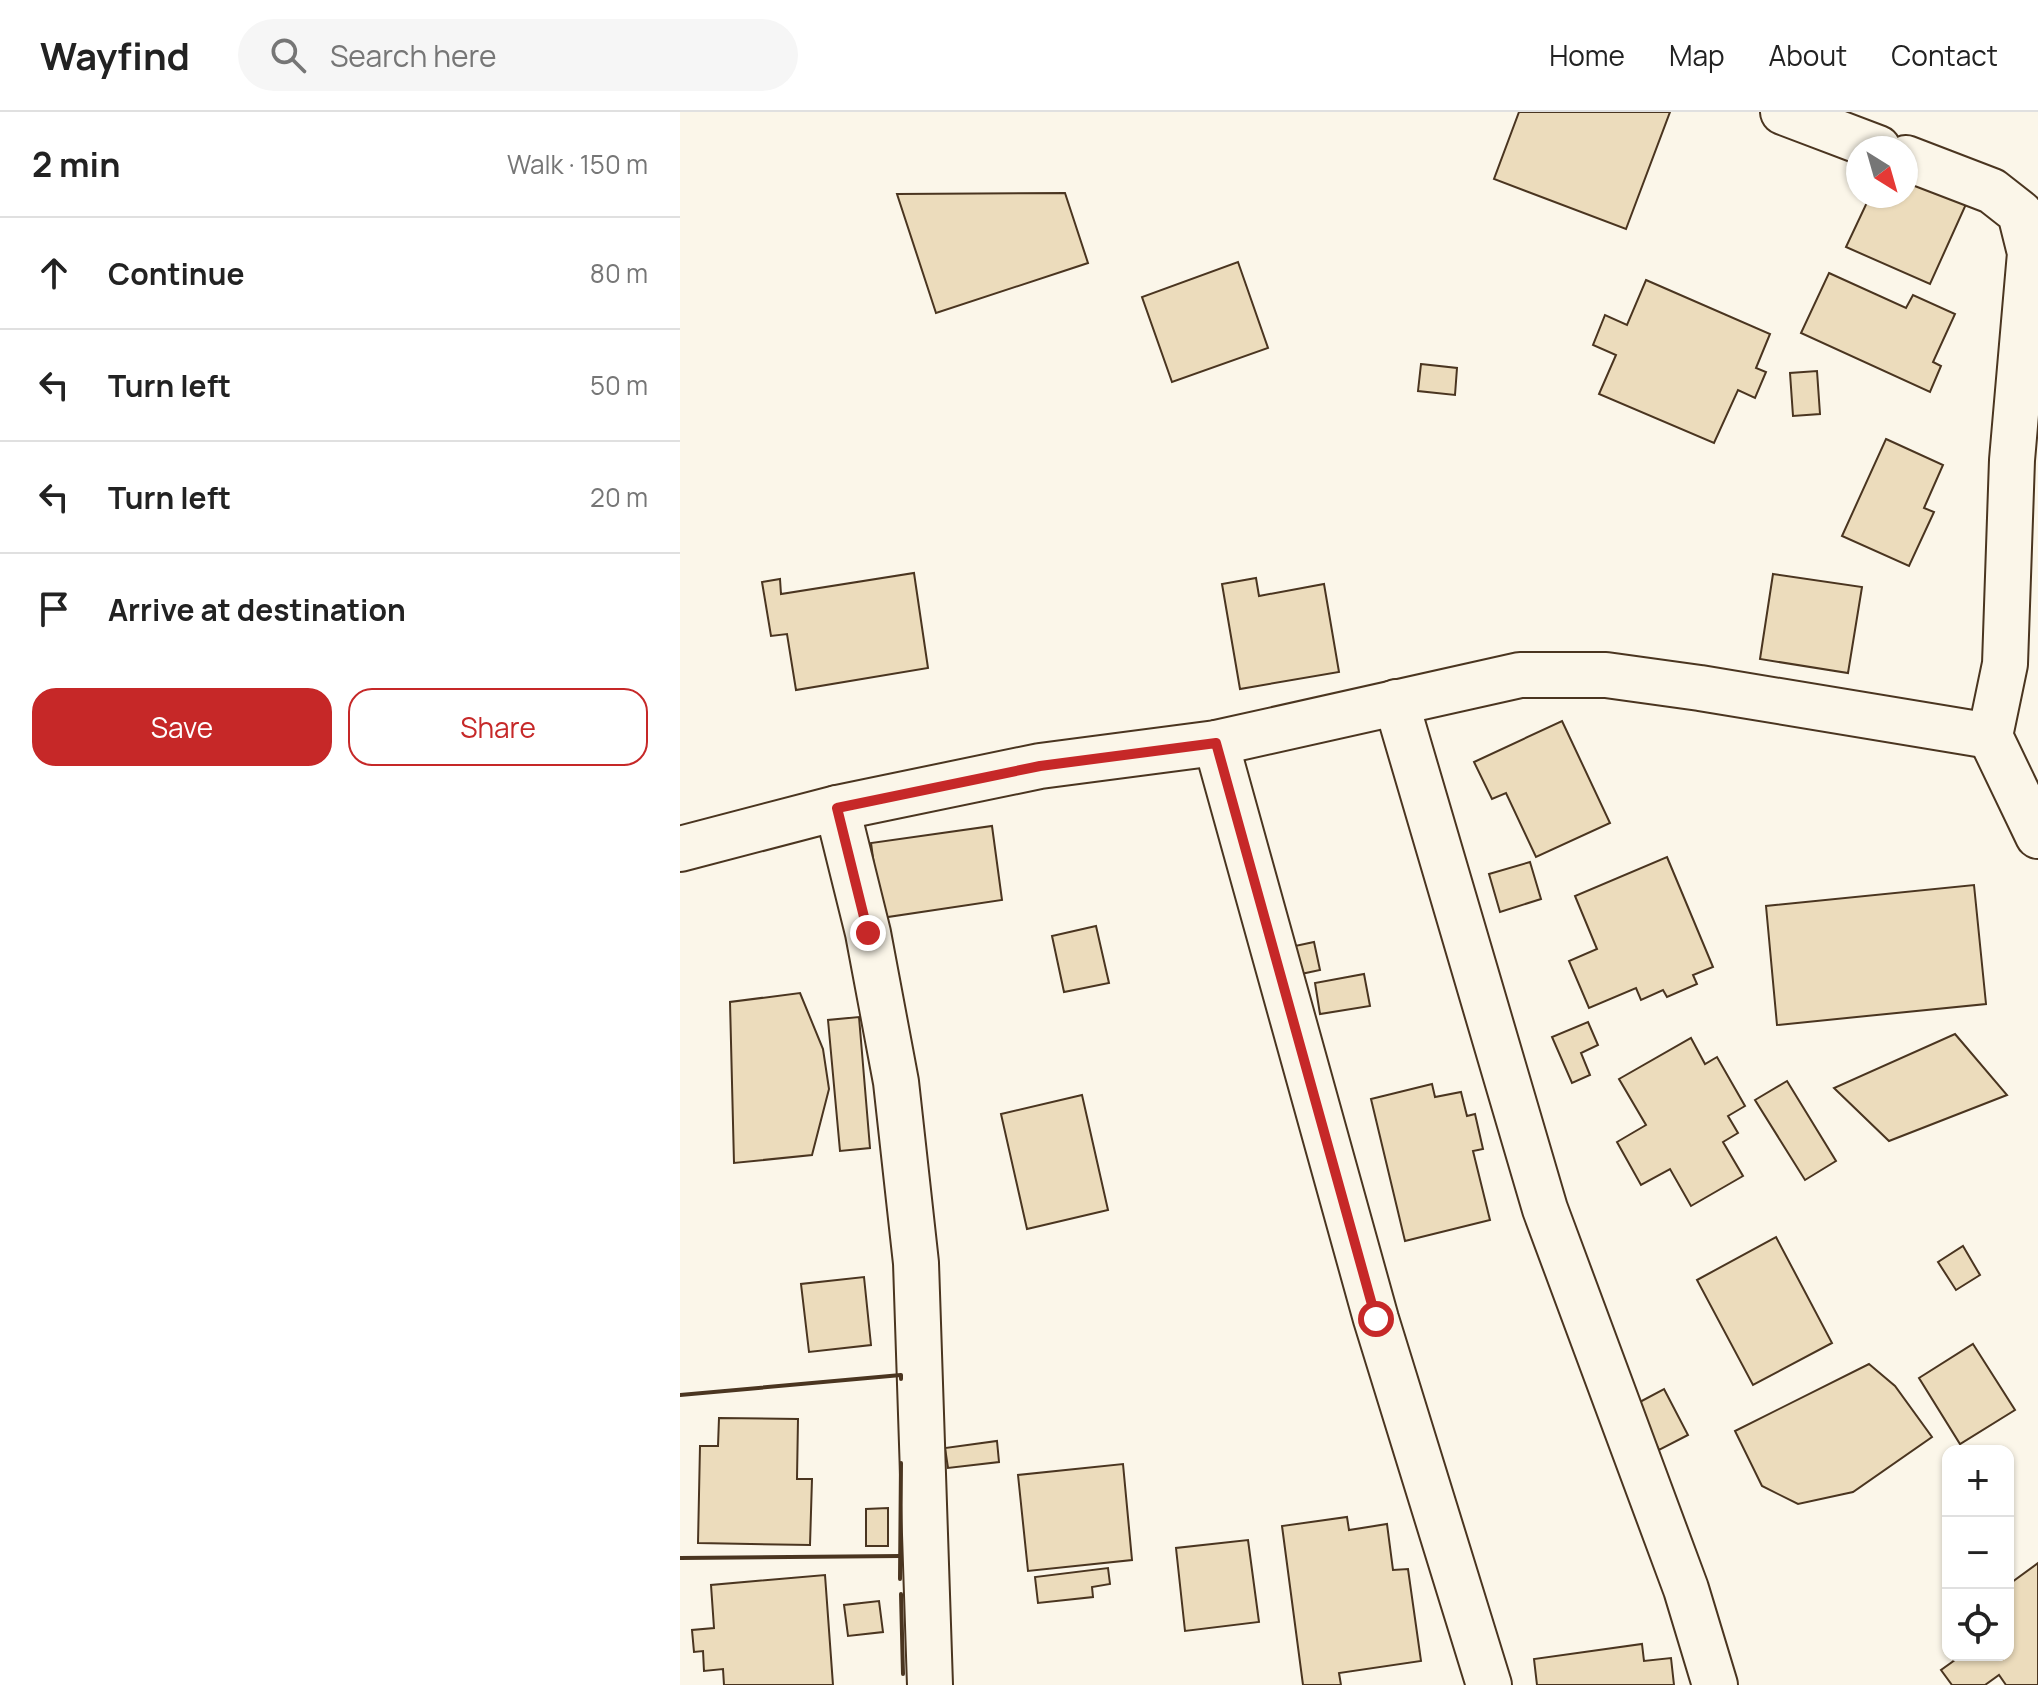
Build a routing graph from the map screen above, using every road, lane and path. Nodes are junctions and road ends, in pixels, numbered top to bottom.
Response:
1 (1783, 112) edge
2 (1846, 136) edge
3 (1918, 163) edge
4 (2021, 657) edge
5 (1396, 702) junction
6 (1990, 736) junction
7 (1216, 743) junction
8 (837, 808) junction
9 (2038, 836) edge
10 (680, 849) edge
11 (930, 1685) edge
12 (1489, 1685) edge
13 (1715, 1685) edge

1 - 2 street
3 - 4 street
4 - 6 street
5 - 6 street
5 - 7 street
5 - 13 street
6 - 9 street
7 - 8 street
7 - 12 street
8 - 10 street
8 - 11 street

